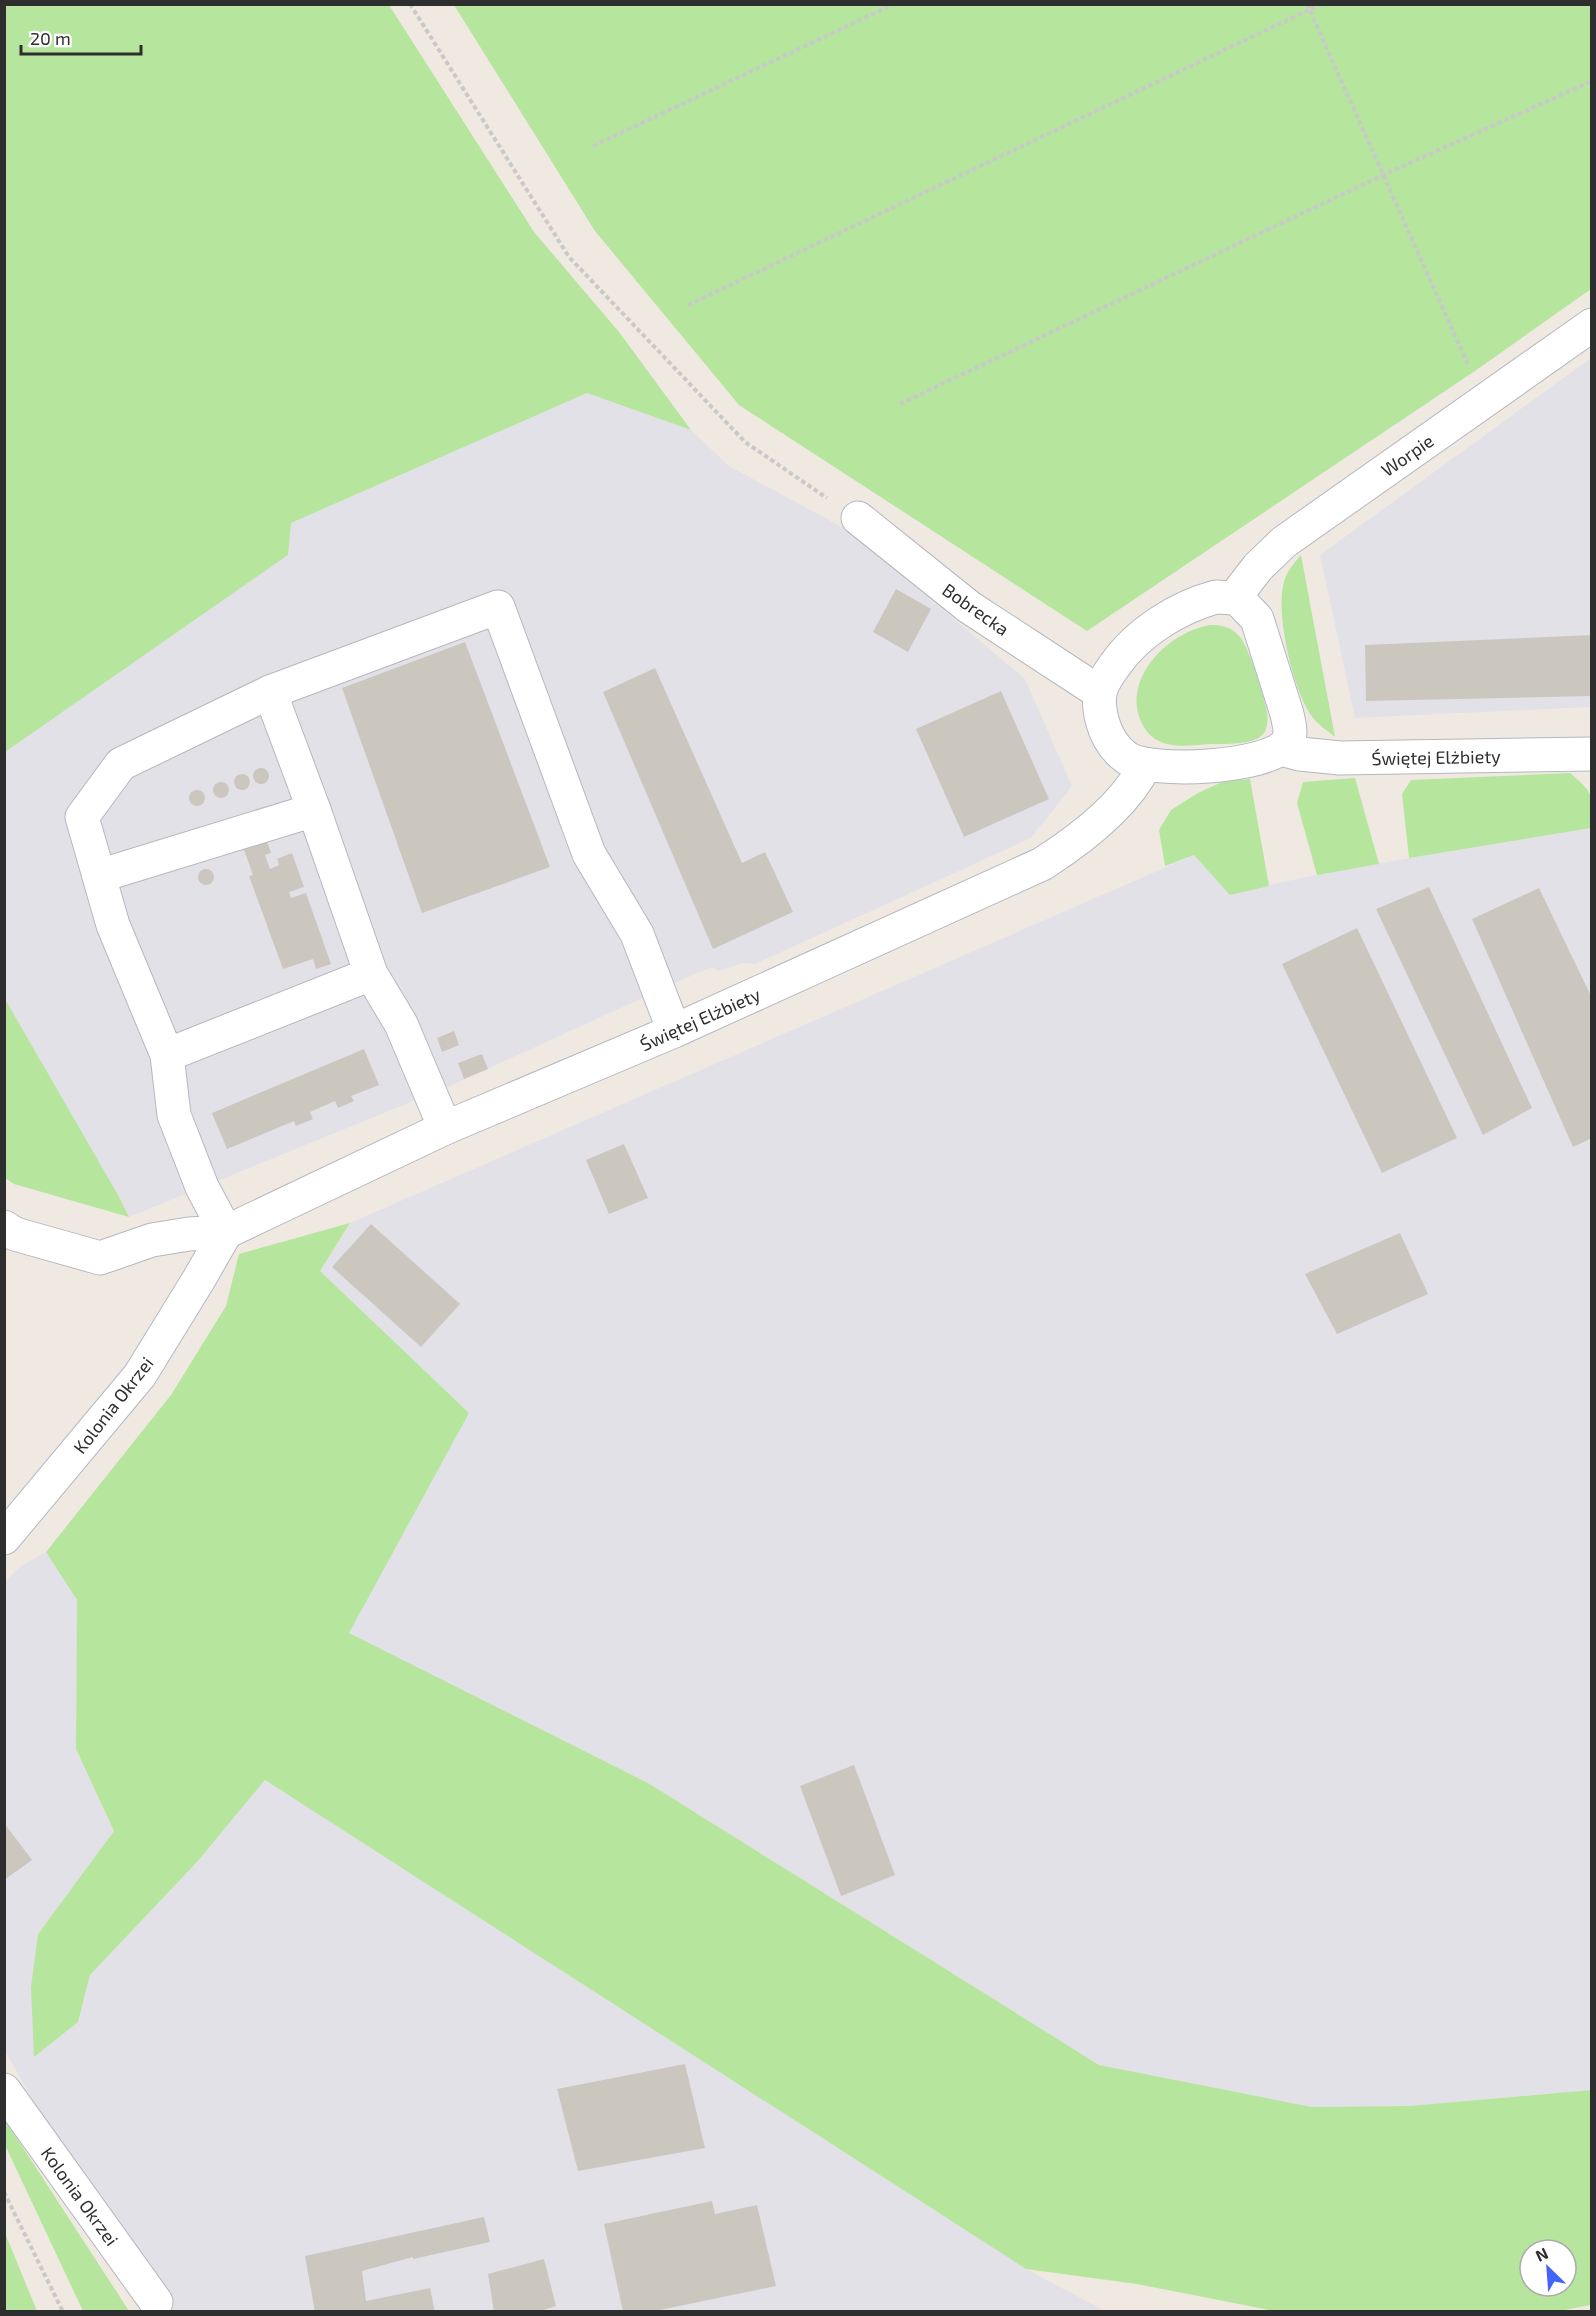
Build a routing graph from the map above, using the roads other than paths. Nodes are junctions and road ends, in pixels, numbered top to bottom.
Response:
1 (1592, 326) edge
2 (858, 518) road end
3 (1234, 598) junction
4 (270, 692) junction
5 (1099, 692) junction
6 (1281, 749) junction
7 (1592, 754) edge
8 (1145, 765) junction
9 (314, 810) junction
10 (99, 876) junction
11 (371, 974) junction
12 (674, 1031) junction
13 (167, 1055) junction
14 (445, 1128) junction
15 (4, 1227) edge
16 (226, 1232) junction
17 (4, 1538) edge
18 (4, 2090) edge
19 (156, 2302) dead end

1 - 3 street, Worpie
2 - 5 street, Bobrecka
3 - 5 street
3 - 6 street
4 - 9 street
4 - 10 street
4 - 12 street
5 - 8 street
6 - 7 street, Świętej Elżbiety
6 - 8 street
8 - 12 street, Świętej Elżbiety
9 - 10 street
9 - 11 street
10 - 13 street
11 - 13 street
11 - 14 street
12 - 14 street, Świętej Elżbiety
13 - 16 street
14 - 16 street, Świętej Elżbiety
15 - 16 street
16 - 17 street, Kolonia Okrzei
18 - 19 street, Kolonia Okrzei

